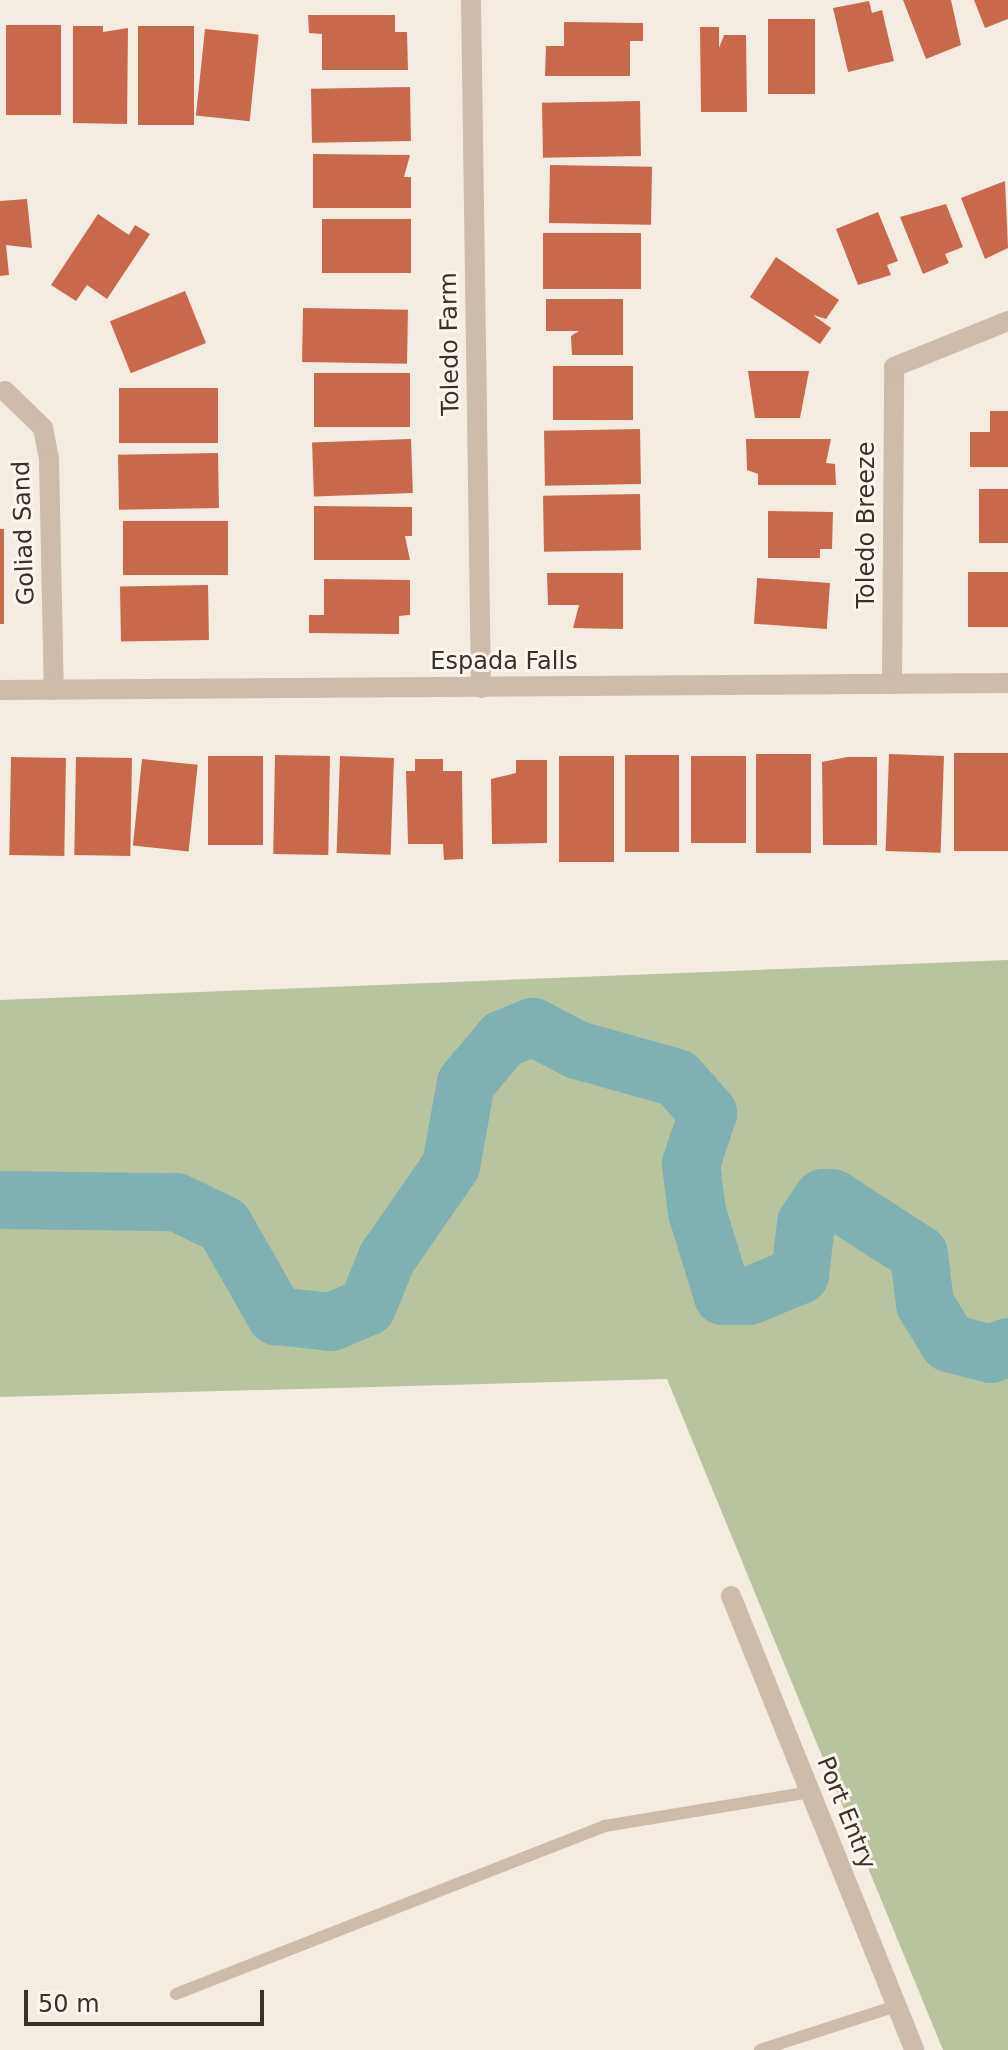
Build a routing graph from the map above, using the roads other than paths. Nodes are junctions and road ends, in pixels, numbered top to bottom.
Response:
1 (471, 0) edge
2 (1008, 321) edge
3 (5, 391) dead end
4 (1008, 683) edge
5 (892, 684) junction
6 (481, 688) junction
7 (0, 690) edge
8 (54, 690) junction
9 (731, 1596) dead end
10 (810, 1792) junction
11 (176, 1994) dead end
12 (896, 2006) junction
13 (760, 2050) edge
14 (914, 2050) edge

1 - 6 street, Toledo Farm
2 - 5 street, Toledo Breeze
3 - 8 street, Goliad Sand
4 - 5 street, Espada Falls
5 - 6 street, Espada Falls
6 - 8 street, Espada Falls
7 - 8 street, Espada Falls
9 - 10 street, Port Entry
10 - 11 lane
10 - 12 street, Port Entry
12 - 13 lane
12 - 14 street, Port Entry

